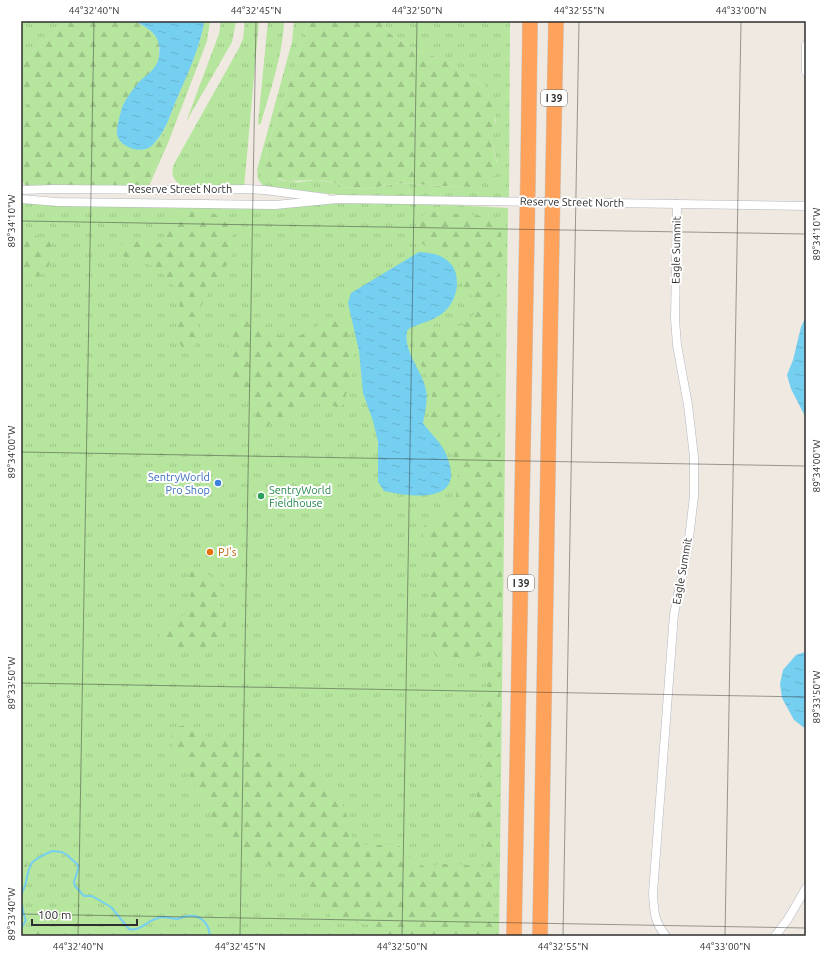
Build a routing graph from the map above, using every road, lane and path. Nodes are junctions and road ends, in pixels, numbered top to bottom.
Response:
1 (530, 21) edge
2 (556, 21) edge
3 (806, 45) edge
4 (806, 72) edge
5 (21, 190) edge
6 (21, 199) edge
7 (338, 200) junction
8 (677, 204) junction
9 (806, 206) edge
10 (806, 888) edge
11 (514, 936) edge
12 (540, 936) edge
13 (666, 936) edge
14 (775, 936) edge

1 - 11 highway, I 39, bridge
2 - 12 highway, I 39, bridge
3 - 4 street
5 - 7 street, Reserve Street North
6 - 7 street, Reserve Street North
7 - 8 street, Reserve Street North
8 - 9 street, Reserve Street North
8 - 13 street, Eagle Summit
10 - 14 street

